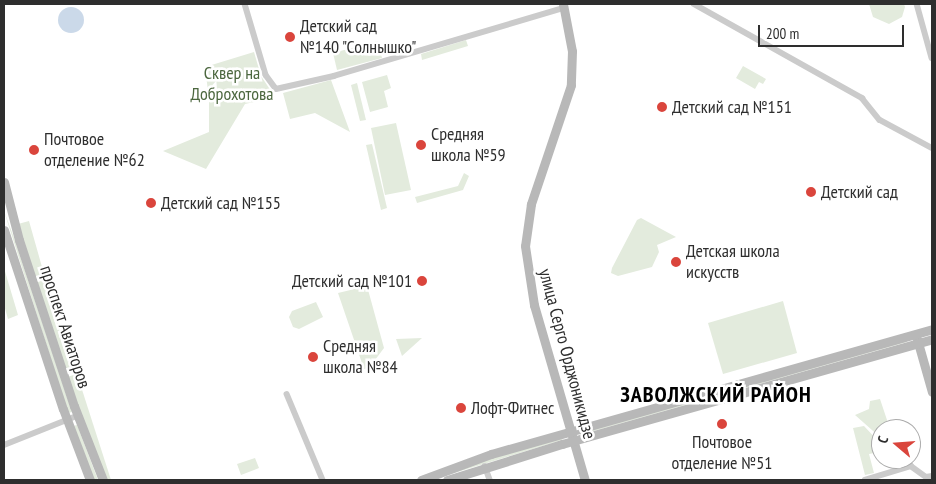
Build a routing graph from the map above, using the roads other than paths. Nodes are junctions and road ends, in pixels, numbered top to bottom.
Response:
1 (245, 4) edge
2 (694, 4) edge
3 (917, 4) edge
4 (564, 6) edge
5 (932, 58) edge
6 (932, 148) edge
7 (4, 182) edge
8 (4, 230) edge
9 (932, 329) edge
10 (916, 334) junction
11 (932, 340) edge
12 (918, 343) junction
13 (932, 392) edge
14 (287, 394) dead end
15 (77, 416) junction
16 (67, 420) junction
17 (572, 436) junction
18 (4, 445) edge
19 (485, 466) junction
20 (932, 476) edge
21 (90, 480) edge
22 (102, 480) edge
23 (323, 480) edge
24 (421, 480) edge
25 (447, 480) edge
26 (490, 480) edge
27 (585, 480) edge
28 (865, 480) edge

1 - 4 street
2 - 6 street
3 - 5 street
4 - 17 main road, улица Серго Орджоникидзе
7 - 15 main road, проспект Авиаторов
8 - 16 main road, проспект Авиаторов
9 - 10 main road
10 - 12 main road
10 - 17 main road
11 - 12 main road
12 - 13 main road
12 - 17 main road
14 - 23 street
15 - 16 street
15 - 22 main road, проспект Авиаторов
16 - 18 street
16 - 21 main road, проспект Авиаторов
17 - 19 main road
17 - 24 main road
17 - 27 main road, улица Серго Орджоникидзе
19 - 25 main road
19 - 26 street
20 - 28 street

